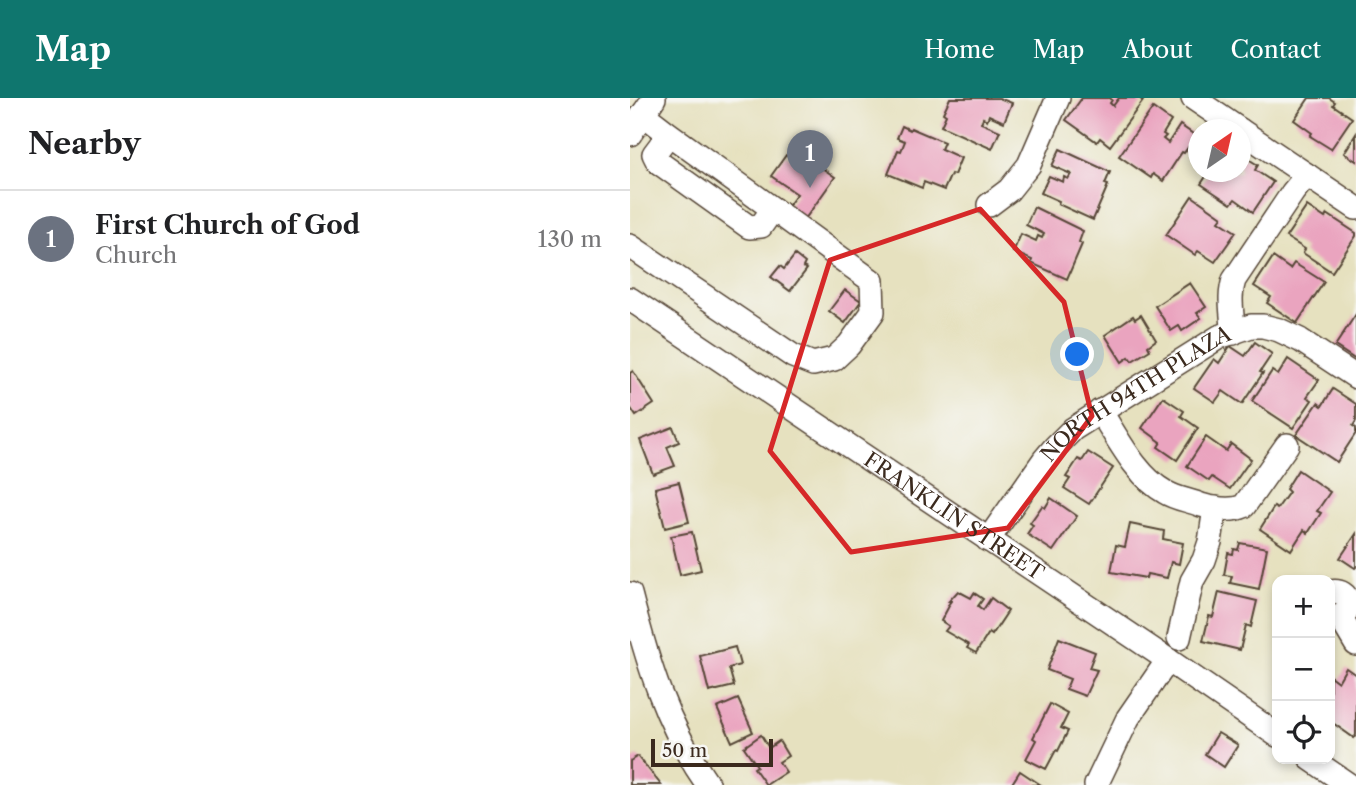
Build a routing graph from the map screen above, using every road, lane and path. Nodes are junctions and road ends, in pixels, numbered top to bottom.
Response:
1 (1058, 98) edge
2 (1193, 98) edge
3 (649, 106) edge
4 (1224, 119) edge
5 (630, 134) edge
6 (1251, 137) edge
7 (1307, 175) junction
8 (989, 205) dead end
9 (1356, 208) edge
10 (630, 246) edge
11 (630, 299) edge
12 (1233, 332) junction
13 (1356, 377) edge
14 (1100, 411) junction
15 (1287, 445) dead end
16 (1215, 508) junction
17 (988, 540) junction
18 (1335, 592) edge
19 (630, 594) edge
20 (1335, 617) edge
21 (1180, 638) dead end
22 (1356, 644) edge
23 (1168, 660) junction
24 (1272, 733) edge
25 (1318, 764) edge
26 (708, 785) edge
27 (1096, 785) edge
28 (1349, 785) edge

1 - 8 street
2 - 4 street
3 - 5 street
3 - 10 street
6 - 7 street
7 - 9 street
7 - 12 street, NORTH 94TH PLAZA
11 - 17 street, FRANKLIN STREET
12 - 13 street
12 - 14 street, NORTH 94TH PLAZA
14 - 16 street
14 - 17 street, NORTH 94TH PLAZA
15 - 16 street
16 - 21 street
17 - 23 street, FRANKLIN STREET
18 - 20 street
19 - 26 street
20 - 22 street
23 - 24 street, FRANKLIN STREET
23 - 27 street
25 - 28 street

